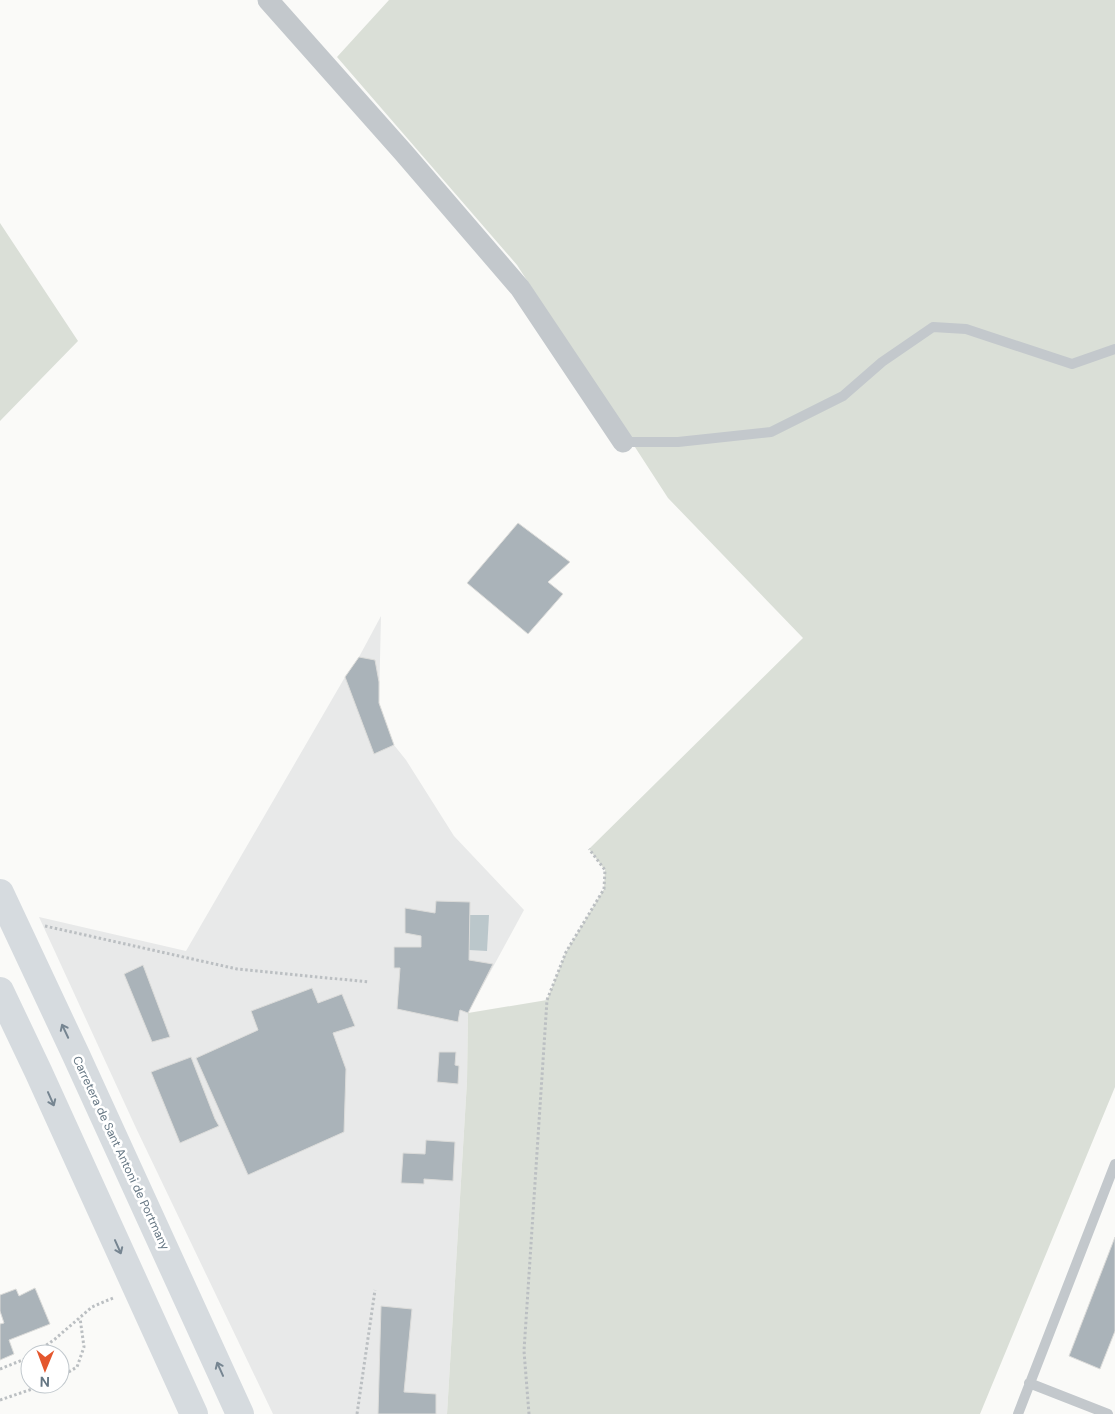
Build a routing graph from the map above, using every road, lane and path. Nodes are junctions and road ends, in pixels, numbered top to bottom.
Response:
1 (268, 0) edge
2 (1115, 349) edge
3 (623, 442) joint
4 (590, 849) dead end
5 (0, 893) edge
6 (12, 919) junction
7 (369, 982) dead end
8 (0, 991) edge
9 (1115, 1164) edge
10 (137, 1289) junction
11 (375, 1290) dead end
12 (80, 1317) junction
13 (46, 1344) edge
14 (20, 1361) edge
15 (0, 1369) edge
16 (70, 1371) edge
17 (1029, 1383) junction
18 (20, 1393) edge
19 (0, 1400) edge
20 (194, 1414) edge
21 (240, 1414) edge
22 (357, 1414) edge
23 (529, 1414) edge
24 (1018, 1414) edge
25 (1108, 1414) edge

1 - 3 street
2 - 3 lane
4 - 23 path
5 - 6 main road, Carretera de Sant Antoni de Portmany
6 - 7 path
21 -> 6 main road, Carretera de Sant Antoni de Portmany
8 -> 10 main road
9 - 17 lane
10 - 12 path
10 - 20 main road
11 - 22 path
12 - 13 path
12 - 16 path
14 - 15 path
17 - 24 lane
17 - 25 lane
18 - 19 path

